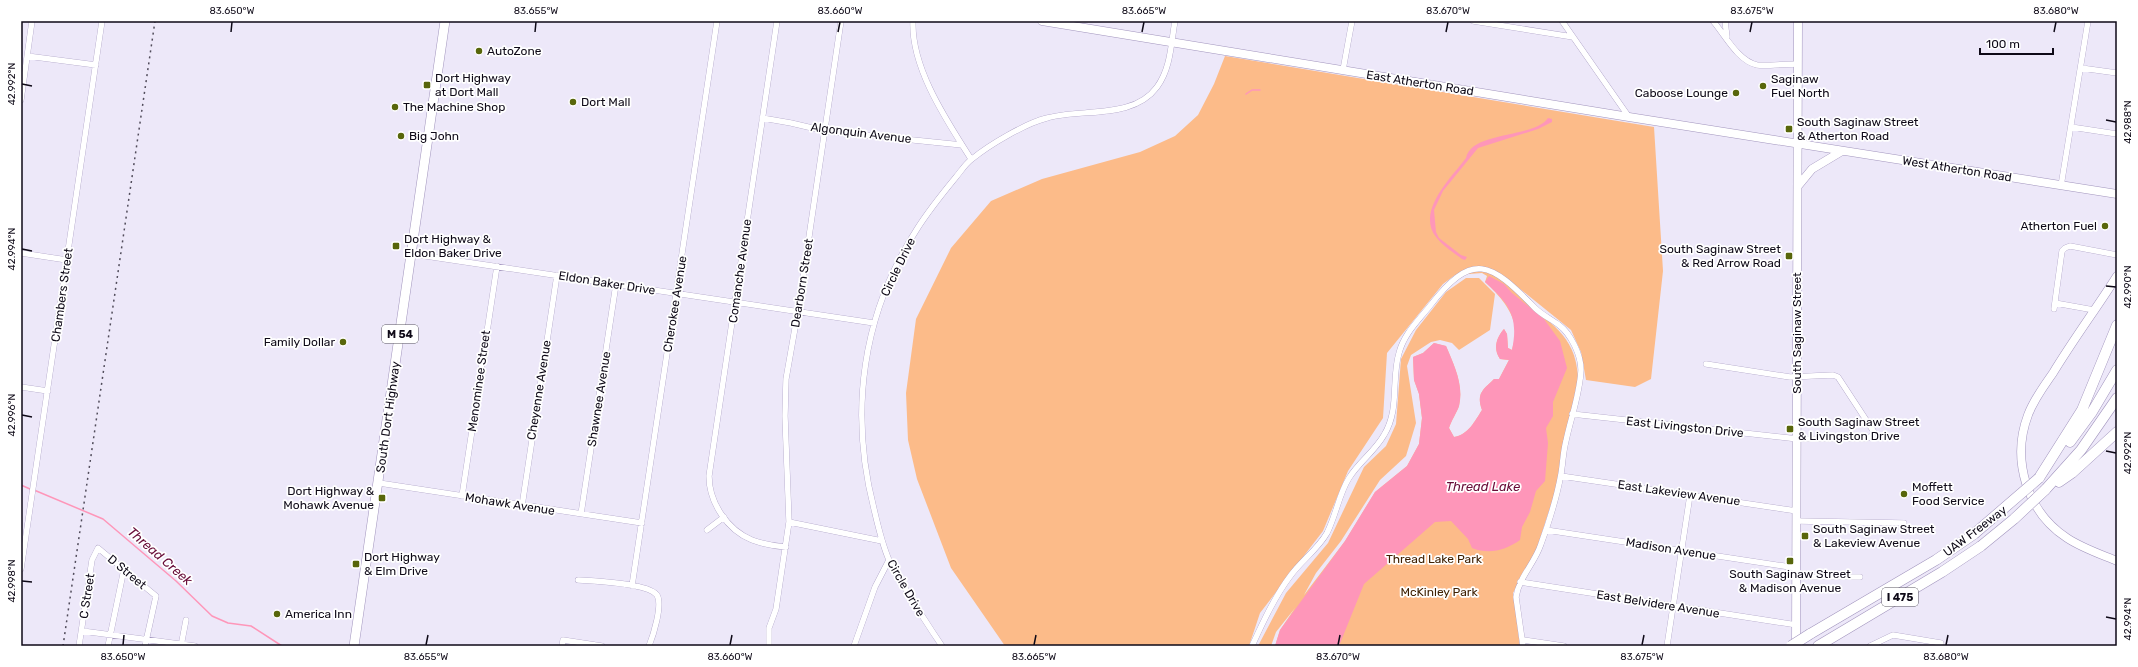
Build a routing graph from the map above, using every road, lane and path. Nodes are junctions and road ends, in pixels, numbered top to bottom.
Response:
1 (32, 21) edge
2 (102, 21) edge
3 (445, 21) edge
4 (718, 21) edge
5 (777, 21) edge
6 (841, 21) edge
7 (913, 21) edge
8 (1042, 21) edge
9 (1175, 21) edge
10 (1352, 21) edge
11 (1473, 21) edge
12 (1562, 21) edge
13 (1713, 21) edge
14 (1725, 21) edge
15 (1798, 21) edge
16 (2088, 21) edge
17 (1573, 37) junction
18 (1727, 37) junction
19 (1172, 42) junction
20 (27, 56) junction
21 (1798, 64) junction
22 (96, 65) junction
23 (2081, 68) junction
24 (1343, 70) junction
25 (2117, 73) edge
26 (21, 100) edge
27 (1629, 117) junction
28 (762, 118) junction
29 (2071, 127) junction
30 (825, 131) junction
31 (2117, 134) edge
32 (962, 144) junction
33 (1798, 144) junction
34 (1842, 151) junction
35 (971, 159) junction
36 (1798, 186) junction
37 (2062, 186) junction
38 (2117, 194) edge
39 (21, 253) edge
40 (412, 254) junction
41 (2117, 255) edge
42 (67, 260) junction
43 (497, 266) junction
44 (556, 275) junction
45 (2117, 276) edge
46 (616, 284) junction
47 (677, 294) junction
48 (735, 302) junction
49 (2094, 310) junction
50 (798, 311) junction
51 (874, 323) junction
52 (2117, 326) edge
53 (1706, 364) dead end
54 (2117, 370) edge
55 (1797, 376) junction
56 (21, 387) edge
57 (48, 391) junction
58 (2117, 398) edge
59 (1572, 414) junction
60 (2117, 432) edge
61 (1798, 439) junction
62 (1561, 476) junction
63 (2038, 478) junction
64 (379, 483) junction
65 (2045, 490) junction
66 (1690, 495) junction
67 (462, 496) junction
68 (522, 506) junction
69 (1797, 511) junction
70 (581, 514) junction
71 (724, 518) junction
72 (1797, 521) junction
73 (789, 522) junction
74 (642, 523) junction
75 (1904, 523) dead end
76 (707, 530) dead end
77 (1546, 530) junction
78 (882, 541) junction
79 (786, 547) junction
80 (98, 548) joint
81 (1682, 550) junction
82 (889, 560) junction
83 (2117, 561) edge
84 (1797, 568) junction
85 (21, 569) edge
86 (124, 569) junction
87 (1797, 576) junction
88 (1860, 577) dead end
89 (578, 580) dead end
90 (1520, 582) junction
91 (632, 586) junction
92 (1673, 606) junction
93 (186, 620) dead end
94 (1797, 625) junction
95 (82, 631) junction
96 (110, 634) junction
97 (146, 638) junction
98 (1523, 643) edge
99 (182, 645) edge
100 (1941, 645) edge
101 (79, 646) edge
102 (108, 646) edge
103 (145, 646) edge
104 (195, 646) edge
105 (354, 646) edge
106 (562, 646) edge
107 (598, 646) edge
108 (649, 646) edge
109 (769, 646) edge
110 (854, 646) edge
111 (942, 646) edge
112 (1252, 646) edge
113 (1564, 646) edge
114 (1667, 646) edge
115 (1791, 646) edge
116 (1796, 646) edge
117 (1818, 646) edge
118 (1870, 646) edge

1 - 20 street
2 - 22 street, Chambers Street
3 - 40 main road, South Dort Highway / M 54
4 - 47 street, Cherokee Avenue
5 - 28 street, Comanche Avenue
6 - 30 street, Dearborn Street
7 - 32 street
8 - 19 street, East Atherton Road
9 - 19 street, Circle Drive
10 - 24 street
11 - 17 street
12 - 17 street
13 - 18 street
14 - 18 street
15 - 21 street, South Saginaw Street
16 - 23 street
17 - 27 street
18 - 21 street
19 - 24 street, East Atherton Road
19 - 35 street, Circle Drive
20 - 22 street
20 - 26 street
21 - 33 street, South Saginaw Street
22 - 42 street, Chambers Street
23 - 25 street
23 - 29 street
24 - 27 street, East Atherton Road
27 - 33 street, East Atherton Road
28 - 30 street, Algonquin Avenue
28 - 48 street, Comanche Avenue
29 - 31 street
29 - 37 street
30 - 32 street, Algonquin Avenue
30 - 50 street, Dearborn Street
32 - 35 street
33 - 34 street, West Atherton Road
33 - 36 street, South Saginaw Street
34 - 36 street
34 - 37 street, West Atherton Road
35 - 51 street, Circle Drive
36 - 55 street, South Saginaw Street
37 - 38 street, West Atherton Road
39 - 42 street
40 - 43 street, Eldon Baker Drive
40 - 64 main road, South Dort Highway / M 54
41 - 49 street
42 - 57 street, Chambers Street
43 - 44 street, Eldon Baker Drive
43 - 67 street, Menominee Street
44 - 46 street, Eldon Baker Drive
44 - 68 street, Cheyenne Avenue
45 - 49 street
46 - 47 street, Eldon Baker Drive
46 - 70 street, Shawnee Avenue
47 - 48 street, Eldon Baker Drive
47 - 74 street, Cherokee Avenue
48 - 50 street, Eldon Baker Drive
48 - 71 street, Comanche Avenue
49 - 83 street
50 - 51 street, Eldon Baker Drive
50 - 73 street, Dearborn Street
51 - 78 street, Circle Drive
52 - 63 highway
53 - 55 street
54 - 63 highway, UAW Freeway / I 475
55 - 61 street, South Saginaw Street
55 - 61 street, East Livingston Drive
56 - 57 street
57 - 85 street, Chambers Street
58 - 65 highway, UAW Freeway / I 475
59 - 61 street, East Livingston Drive
59 - 62 street
59 - 112 street
60 - 65 highway
61 - 69 street, South Saginaw Street
62 - 66 street, East Lakeview Avenue
62 - 77 street
63 - 115 highway, UAW Freeway / I 475, bridge
64 - 67 street, Mohawk Avenue
64 - 105 main road, South Dort Highway / M 54
65 - 117 highway, UAW Freeway / I 475, bridge
66 - 69 street, East Lakeview Avenue
66 - 81 street
67 - 68 street, Mohawk Avenue
68 - 70 street, Mohawk Avenue
69 - 72 street, South Saginaw Street
70 - 74 street, Mohawk Avenue
71 - 76 street
71 - 79 street, Comanche Avenue
72 - 75 street
72 - 84 street, South Saginaw Street
73 - 78 street
73 - 79 street, Dearborn Street
74 - 91 street, Cherokee Avenue
77 - 81 street, Madison Avenue
77 - 90 street
78 - 82 street, Circle Drive
79 - 109 street, Dearborn Street
80 - 86 street, D Street
80 - 95 street, C Street
81 - 84 street, Madison Avenue
81 - 92 street
82 - 110 street
82 - 111 street, Circle Drive
84 - 87 street, South Saginaw Street
86 - 96 street
86 - 97 street, D Street
87 - 88 street
87 - 94 street, South Saginaw Street
89 - 91 street
90 - 92 street, East Belvidere Avenue
90 - 98 street
91 - 108 street
92 - 94 street, East Belvidere Avenue
92 - 114 street
93 - 99 street
94 - 116 street, South Saginaw Street
95 - 96 street
95 - 101 street, C Street
96 - 97 street
96 - 102 street
97 - 99 street
97 - 103 street
98 - 113 street
99 - 104 street
100 - 118 street
106 - 107 street

